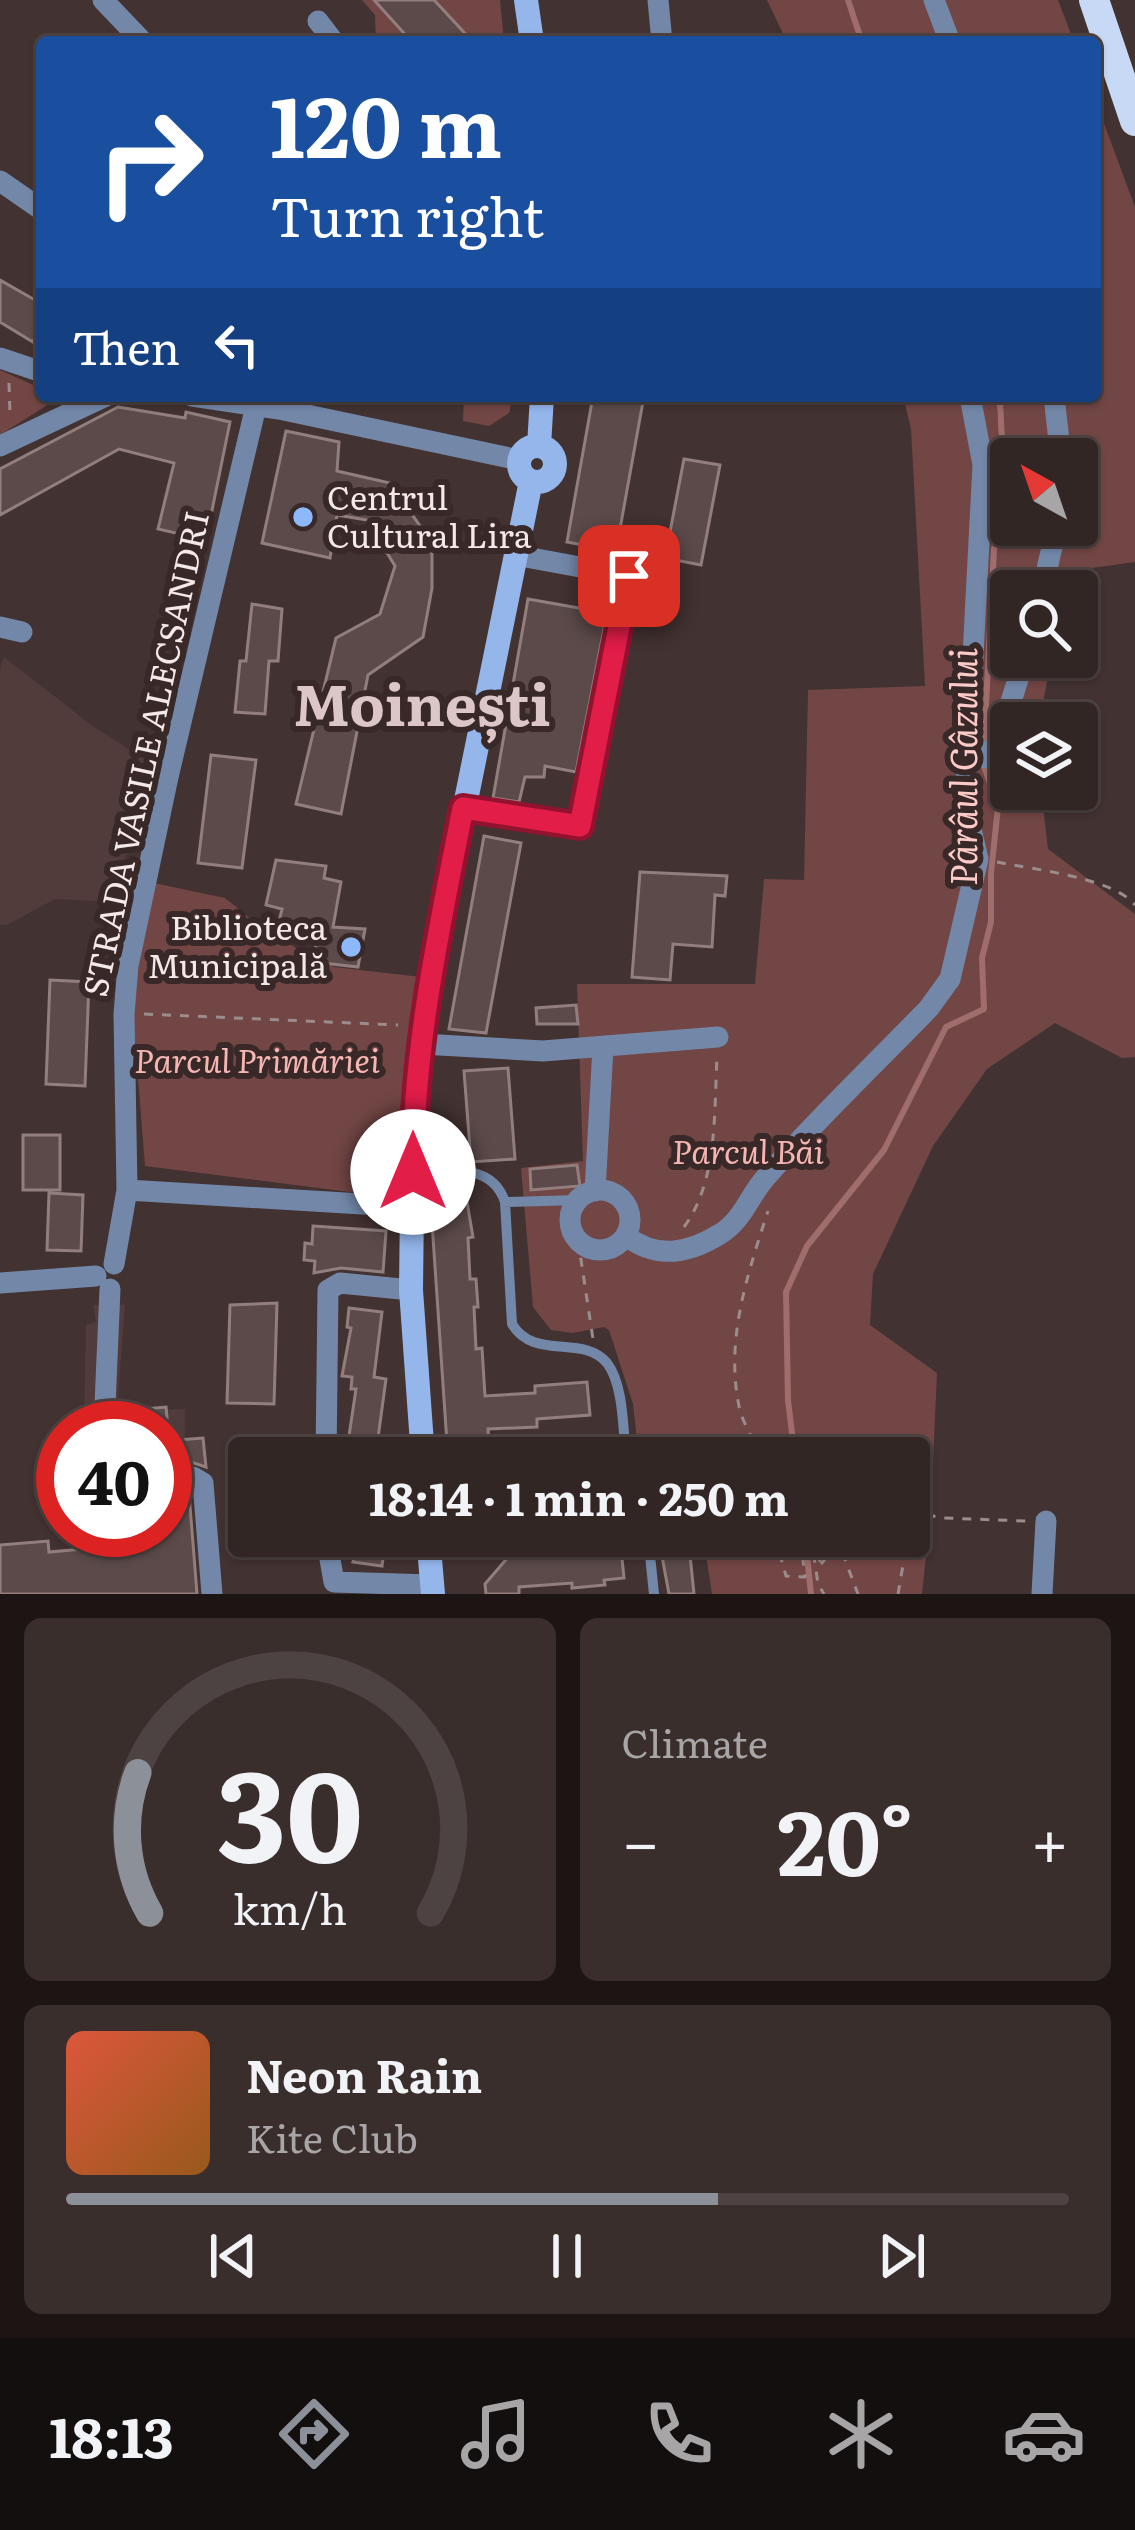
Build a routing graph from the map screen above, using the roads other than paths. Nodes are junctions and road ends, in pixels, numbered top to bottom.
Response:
1 (104, 0) edge
2 (526, 0) edge
3 (658, 0) edge
4 (934, 0) edge
5 (1094, 0) edge
6 (318, 21) dead end
7 (137, 36) edge
8 (329, 36) edge
9 (531, 36) edge
10 (661, 36) edge
11 (948, 36) edge
12 (1135, 121) edge
13 (0, 182) edge
14 (36, 206) edge
15 (4, 360) edge
16 (36, 370) edge
17 (541, 402) edge
18 (971, 402) edge
19 (1055, 402) edge
20 (273, 404) edge
21 (65, 405) edge
22 (1059, 438) edge
23 (5, 444) edge
24 (530, 462) junction
25 (515, 555) junction
26 (1019, 678) edge
27 (969, 732) junction
28 (463, 808) junction
29 (423, 1035) junction
30 (718, 1037) road end
31 (603, 1047) junction
32 (413, 1172) junction
33 (128, 1190) junction
34 (587, 1195) junction
35 (505, 1202) junction
36 (412, 1207) junction
37 (626, 1236) junction
38 (107, 1277) junction
39 (0, 1283) edge
40 (411, 1290) junction
41 (105, 1401) edge
42 (326, 1437) edge
43 (422, 1437) edge
44 (623, 1437) edge
45 (192, 1477) edge
46 (1046, 1521) road end
47 (330, 1557) edge
48 (430, 1557) edge
49 (650, 1557) edge
50 (335, 1588) edge
51 (432, 1589) edge
52 (212, 1594) edge
53 (654, 1594) edge
54 (1042, 1594) edge

1 - 7 street
2 - 9 street
3 - 10 street
4 - 11 street
5 - 12 main road
6 - 8 street
13 - 14 street
15 - 16 street
17 - 24 street
18 - 27 street
19 - 22 street
20 - 24 street
20 - 33 street, STRADA VASILE ALECSANDRI
21 - 23 street
24 - 25 street
25 - 28 street
25 - 28 street
26 - 27 street
27 - 37 street
28 - 29 street
29 - 31 street
29 - 32 street
30 - 31 street
31 - 34 street
32 - 35 lane
32 - 36 street
33 - 36 street
33 - 38 street, STRADA VASILE ALECSANDRI
34 - 35 lane
34 - 37 street
34 - 37 street
35 - 44 lane
36 - 40 street
38 - 39 street
38 - 41 street, STRADA VASILE ALECSANDRI
40 - 42 street
40 - 43 street
45 - 52 street
46 - 54 street
47 - 50 street
48 - 51 street
49 - 53 lane
50 - 51 street

